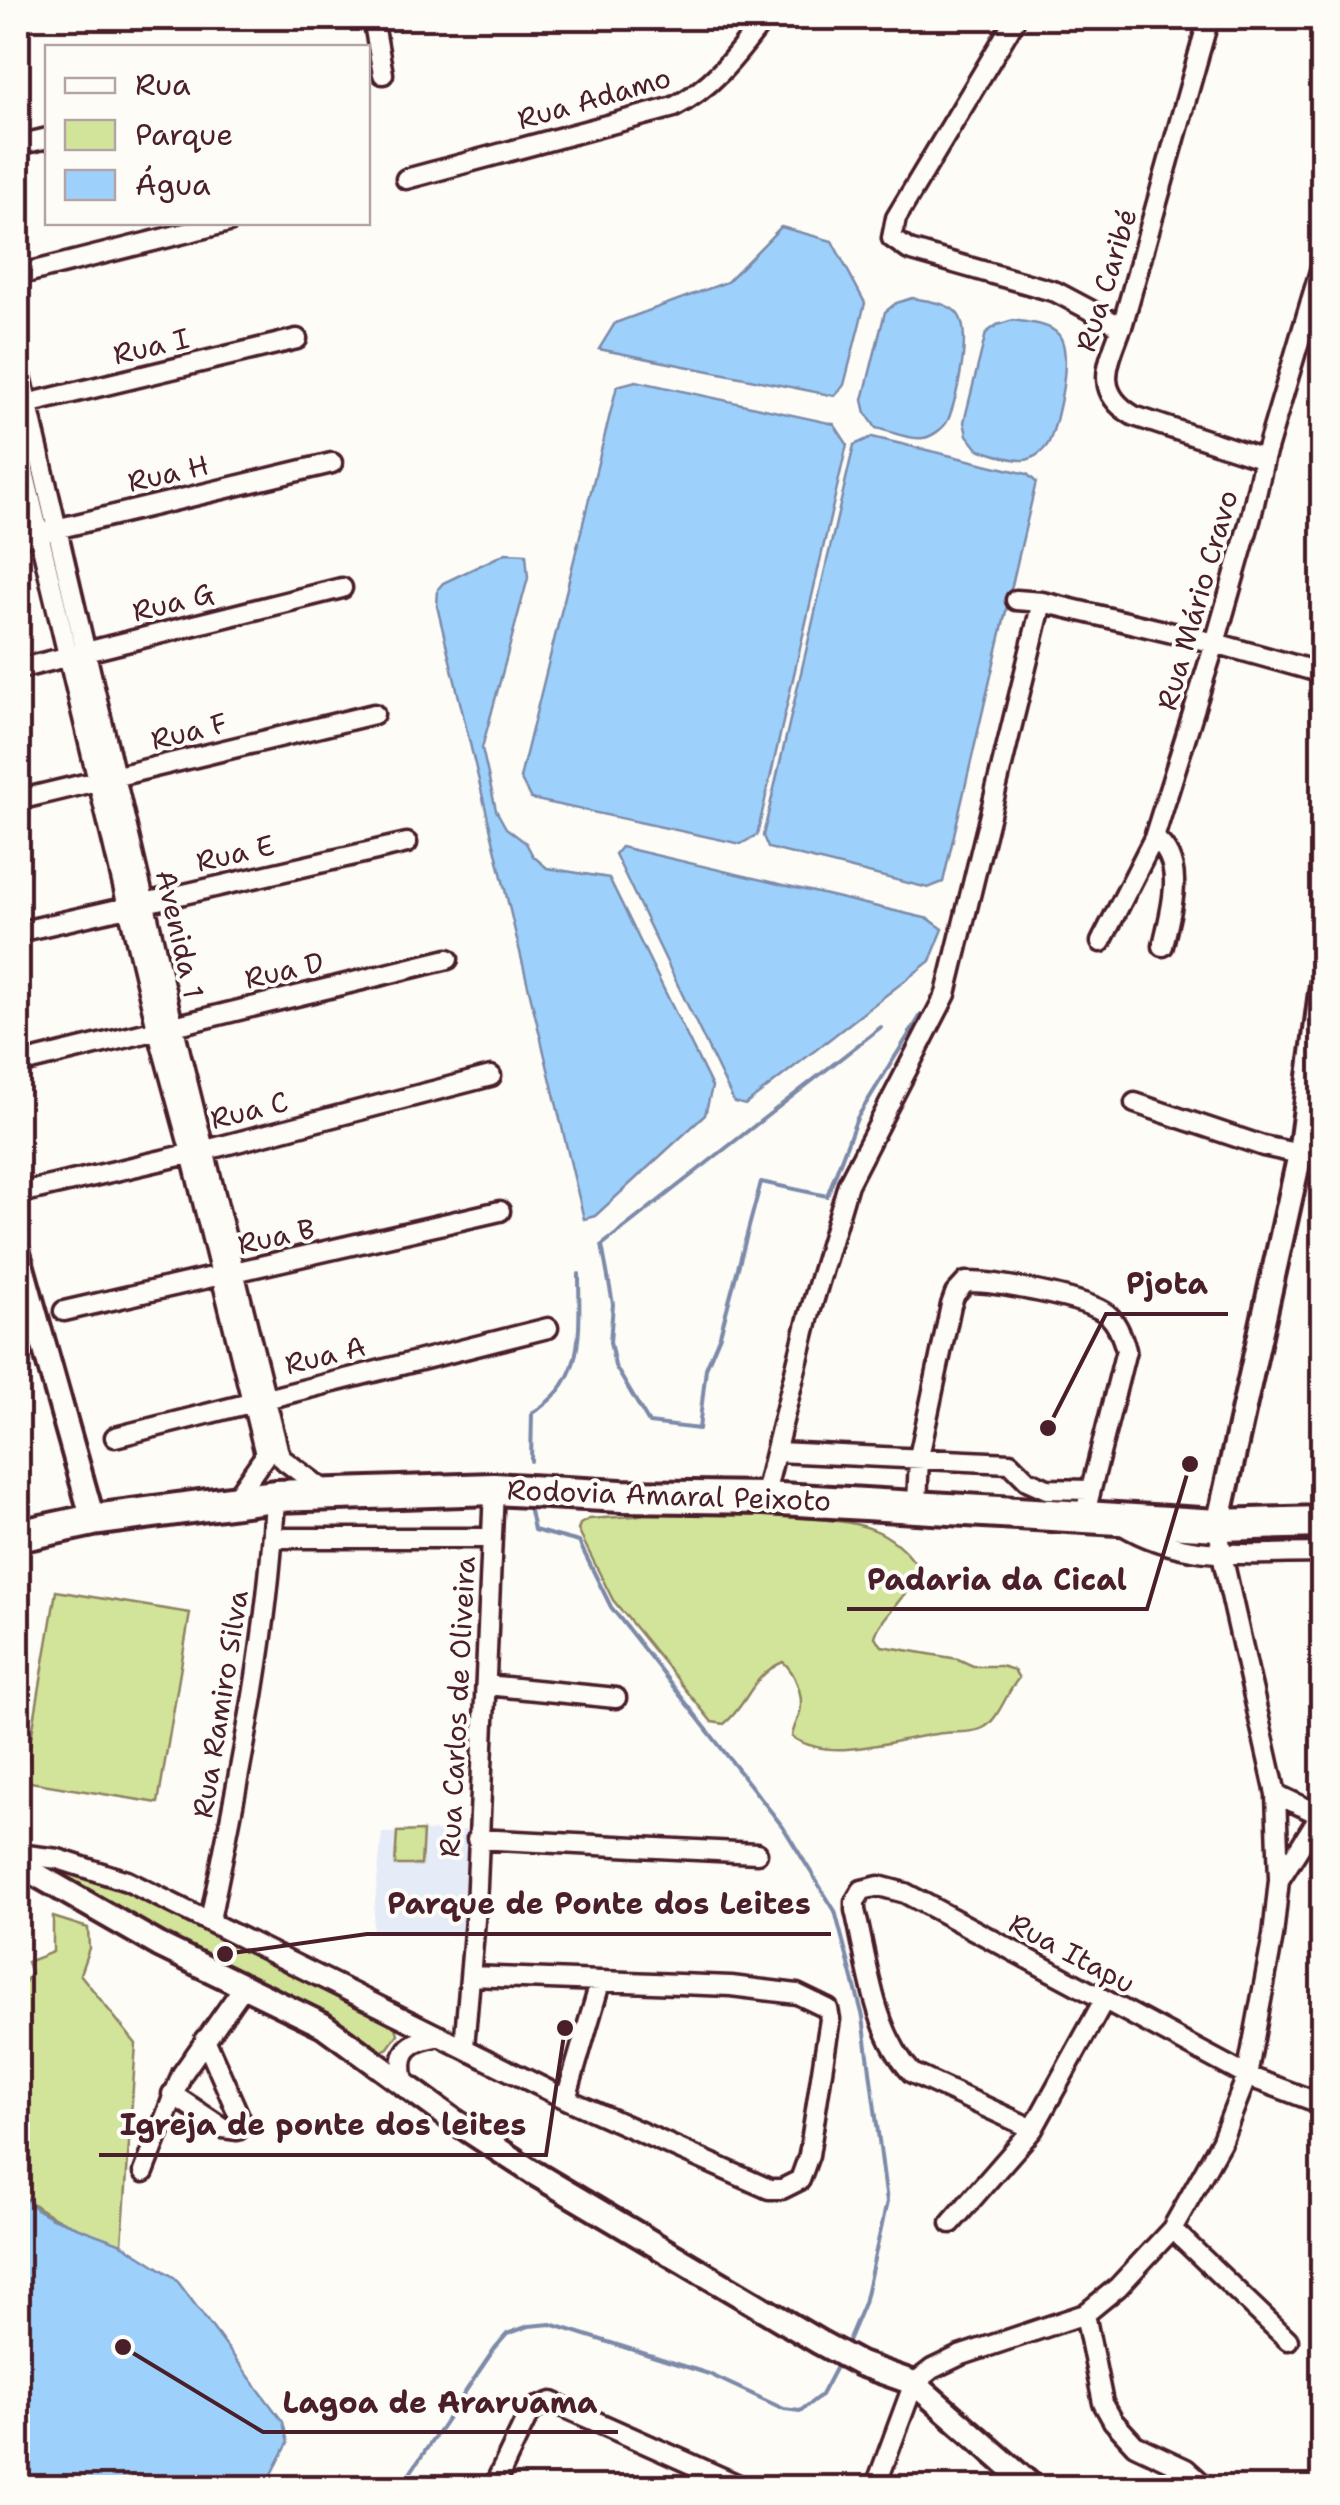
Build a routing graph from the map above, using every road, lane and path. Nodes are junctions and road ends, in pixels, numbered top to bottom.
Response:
1 (372, 18) edge
2 (765, 18) edge
3 (1016, 18) edge
4 (1209, 18) edge
5 (383, 74) dead end
6 (45, 139) edge
7 (18, 145) edge
8 (406, 179) dead end
9 (217, 225) edge
10 (1322, 264) edge
11 (18, 275) edge
12 (1122, 327) junction
13 (297, 340) dead end
14 (18, 363) edge
15 (23, 405) edge
16 (18, 446) edge
17 (1264, 459) junction
18 (332, 462) dead end
19 (48, 530) junction
20 (18, 538) edge
21 (342, 588) dead end
22 (1016, 600) dead end
23 (1042, 602) junction
24 (1215, 643) junction
25 (76, 654) junction
26 (18, 669) edge
27 (1322, 674) edge
28 (374, 714) dead end
29 (107, 779) junction
30 (18, 800) edge
31 (1154, 838) junction
32 (407, 843) dead end
33 (136, 904) junction
34 (18, 932) edge
35 (1102, 942) dead end
36 (1163, 946) dead end
37 (448, 959) dead end
38 (1322, 984) edge
39 (165, 1026) junction
40 (18, 1064) edge
41 (491, 1076) dead end
42 (1135, 1104) dead end
43 (199, 1151) junction
44 (1300, 1154) junction
45 (20, 1193) dead end
46 (500, 1211) dead end
47 (18, 1253) edge
48 (229, 1275) junction
49 (64, 1311) dead end
50 (548, 1328) dead end
51 (259, 1400) junction
52 (115, 1437) dead end
53 (777, 1452) junction
54 (919, 1456) junction
55 (518, 1490) junction
56 (328, 1493) junction
57 (275, 1496) junction
58 (764, 1498) junction
59 (234, 1500) junction
60 (917, 1506) junction
61 (1095, 1509) junction
62 (92, 1520) junction
63 (1322, 1522) edge
64 (18, 1536) edge
65 (273, 1538) junction
66 (492, 1538) junction
67 (1220, 1540) junction
68 (1322, 1553) edge
69 (486, 1685) junction
70 (616, 1698) dead end
71 (1276, 1794) junction
72 (1322, 1813) edge
73 (477, 1839) junction
74 (757, 1853) dead end
75 (18, 1854) edge
76 (58, 1860) junction
77 (18, 1864) edge
78 (1279, 1880) junction
79 (50, 1884) junction
80 (210, 1920) junction
81 (472, 1976) junction
82 (600, 1983) junction
83 (244, 1986) junction
84 (1103, 2002) junction
85 (400, 2016) junction
86 (440, 2036) junction
87 (205, 2038) junction
88 (464, 2047) junction
89 (374, 2062) junction
90 (1246, 2076) junction
91 (405, 2085) junction
92 (172, 2094) junction
93 (566, 2099) junction
94 (1322, 2104) edge
95 (1033, 2130) junction
96 (144, 2172) dead end
97 (951, 2222) dead end
98 (1172, 2229) junction
99 (1085, 2314) junction
100 (1288, 2340) dead end
101 (914, 2384) junction
102 (704, 2480) edge
103 (883, 2484) edge
104 (493, 2488) edge
105 (745, 2488) edge
106 (1034, 2488) edge
107 (1208, 2488) edge

1 - 5 street
2 - 8 street, Rua Adamo
3 - 12 street
4 - 12 street, Rua Caribé
6 - 7 street
9 - 11 street
10 - 17 street, Rua Mário Cravo
12 - 17 street, Rua Caribé
13 - 15 street, Rua I
14 - 15 street, Avenida 1
15 - 19 street, Avenida 1
16 - 19 street, Avenida 1
17 - 24 street, Rua Mário Cravo
18 - 19 street, Rua H
19 - 20 street, Rua H
19 - 25 street, Avenida 1
21 - 25 street, Rua G
22 - 23 street
23 - 24 street
23 - 53 street
24 - 27 street
24 - 31 street, Rua Mário Cravo
25 - 26 street, Rua G
25 - 29 street, Avenida 1
28 - 29 street, Rua F
29 - 30 street, Rua F
29 - 33 street, Avenida 1
31 - 35 street, Rua Mário Cravo
31 - 36 street
32 - 33 street, Rua E
33 - 34 street, Rua E
33 - 39 street, Avenida 1
37 - 39 street, Rua D
38 - 44 street
39 - 40 street, Rua D
39 - 43 street, Avenida 1
41 - 43 street, Rua C
42 - 44 street
43 - 45 street, Rua C
43 - 48 street, Avenida 1
44 - 67 street
46 - 48 street, Rua B
47 - 62 street
48 - 49 street, Rua B
48 - 51 street, Avenida 1
50 - 51 street, Rua A
51 - 52 street, Rua A
51 - 56 street, Avenida 1
51 - 59 street, Avenida 1
53 - 54 street
53 - 58 street
54 - 60 street
54 - 61 street
54 - 61 street
55 - 56 highway, Rodovia Amaral Peixoto
55 - 58 highway, Rodovia Amaral Peixoto
55 - 66 street, Rua Carlos de Oliveira
56 - 57 highway, Rodovia Amaral Peixoto
57 - 59 highway, Rodovia Amaral Peixoto
57 - 65 street, Rua Ramiro Silva
58 - 60 highway, Rodovia Amaral Peixoto
59 - 62 highway, Rodovia Amaral Peixoto
60 - 61 highway, Rodovia Amaral Peixoto
61 - 67 highway, Rodovia Amaral Peixoto
62 - 64 highway, Rodovia Amaral Peixoto
63 - 67 highway, Rodovia Amaral Peixoto
65 - 66 street
65 - 80 street, Rua Ramiro Silva
66 - 69 street, Rua Carlos de Oliveira
67 - 68 street
67 - 71 street
69 - 70 street
69 - 73 street, Rua Carlos de Oliveira
71 - 72 street
71 - 78 street
72 - 78 street
73 - 74 street
73 - 81 street, Rua Carlos de Oliveira
75 - 76 street
76 - 79 street
76 - 80 street
77 - 79 street
78 - 90 street
79 - 83 street
80 - 85 street
81 - 82 street
81 - 88 street, Rua Carlos de Oliveira
82 - 93 street
82 - 93 street
83 - 87 street
83 - 89 street
84 - 90 street, Rua Itapu
84 - 95 street
84 - 95 street, Rua Itapu
85 - 86 street
85 - 89 street
86 - 88 street
86 - 91 street
87 - 92 street
87 - 92 street
88 - 93 street
89 - 91 street
90 - 94 street, Rua Itapu
90 - 98 street
91 - 101 street
92 - 96 street
95 - 97 street
98 - 99 street
98 - 100 street
99 - 101 street
99 - 107 street
101 - 103 street
101 - 106 street
102 - 104 street
102 - 105 street

